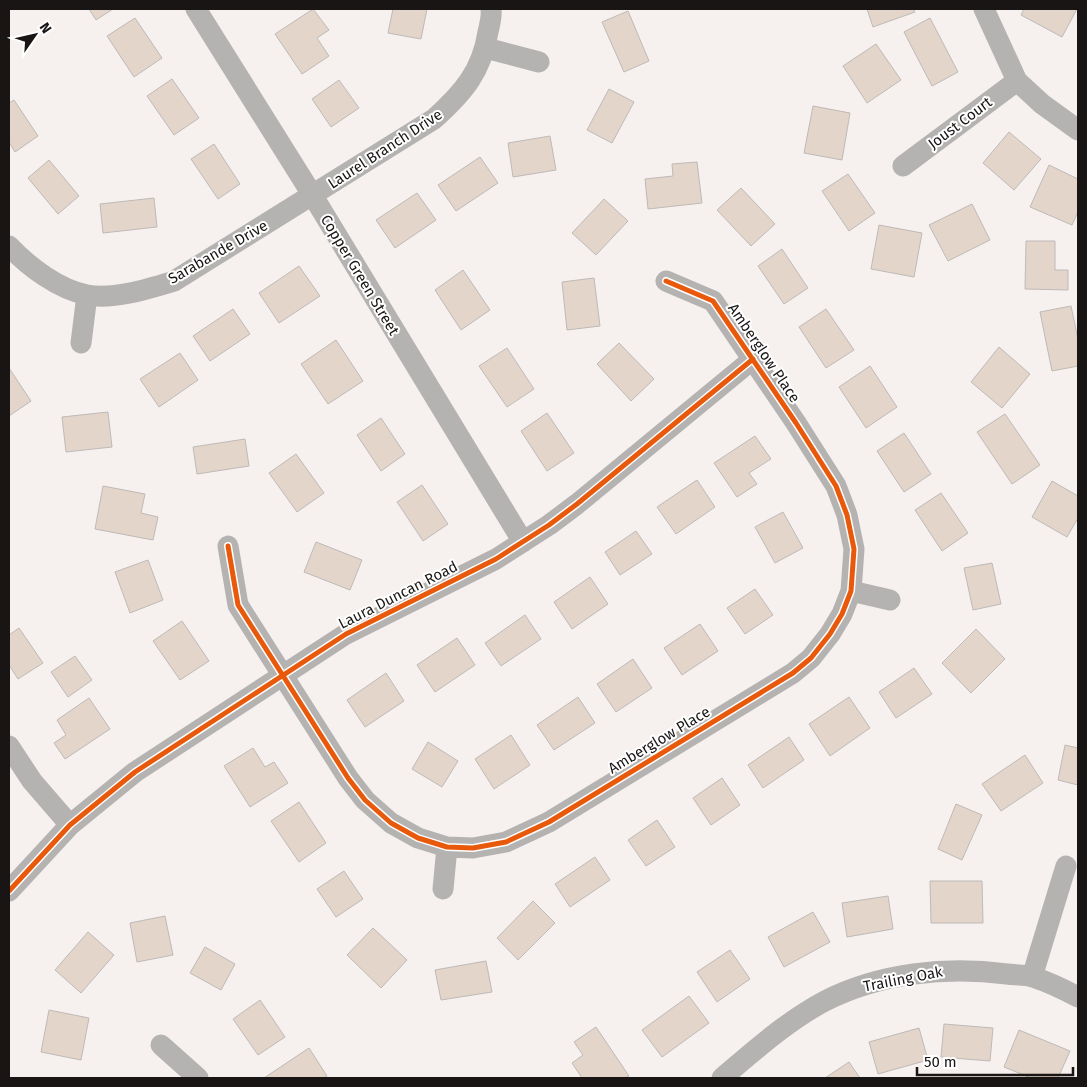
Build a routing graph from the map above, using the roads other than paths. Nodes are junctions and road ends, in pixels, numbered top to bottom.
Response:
1 (196, 9) edge
2 (491, 9) edge
3 (984, 9) edge
4 (486, 48) junction
5 (539, 62) dead end
6 (1017, 81) junction
7 (1078, 130) edge
8 (903, 166) dead end
9 (312, 196) junction
10 (9, 246) edge
11 (666, 281) dead end
12 (87, 295) junction
13 (81, 343) dead end
14 (753, 359) junction
15 (524, 542) junction
16 (228, 546) dead end
17 (851, 591) junction
18 (890, 600) dead end
19 (283, 676) junction
20 (9, 746) edge
21 (70, 825) junction
22 (446, 848) junction
23 (1066, 866) dead end
24 (9, 890) edge
25 (443, 890) dead end
26 (1032, 977) junction
27 (1078, 997) edge
28 (161, 1045) dead end
29 (198, 1078) edge
30 (722, 1078) edge

1 - 9 street, Copper Green Street
2 - 4 street, Laurel Branch Drive
3 - 6 street
4 - 5 street
4 - 9 street, Laurel Branch Drive
6 - 7 street
6 - 8 street, Joust Court
9 - 12 street, Sarabande Drive
9 - 15 street, Copper Green Street
10 - 12 street, Sarabande Drive
11 - 14 street, Amberglow Place
12 - 13 street
14 - 15 street, Laura Duncan Road
14 - 17 street, Amberglow Place
15 - 19 street, Laura Duncan Road
16 - 19 street, Amberglow Place
17 - 18 street
17 - 22 street, Amberglow Place
19 - 21 street, Laura Duncan Road
19 - 22 street, Amberglow Place
20 - 21 street
21 - 24 street, Laura Duncan Road
22 - 25 street
23 - 26 street
26 - 27 street, Trailing Oak
26 - 30 street, Trailing Oak
28 - 29 street

